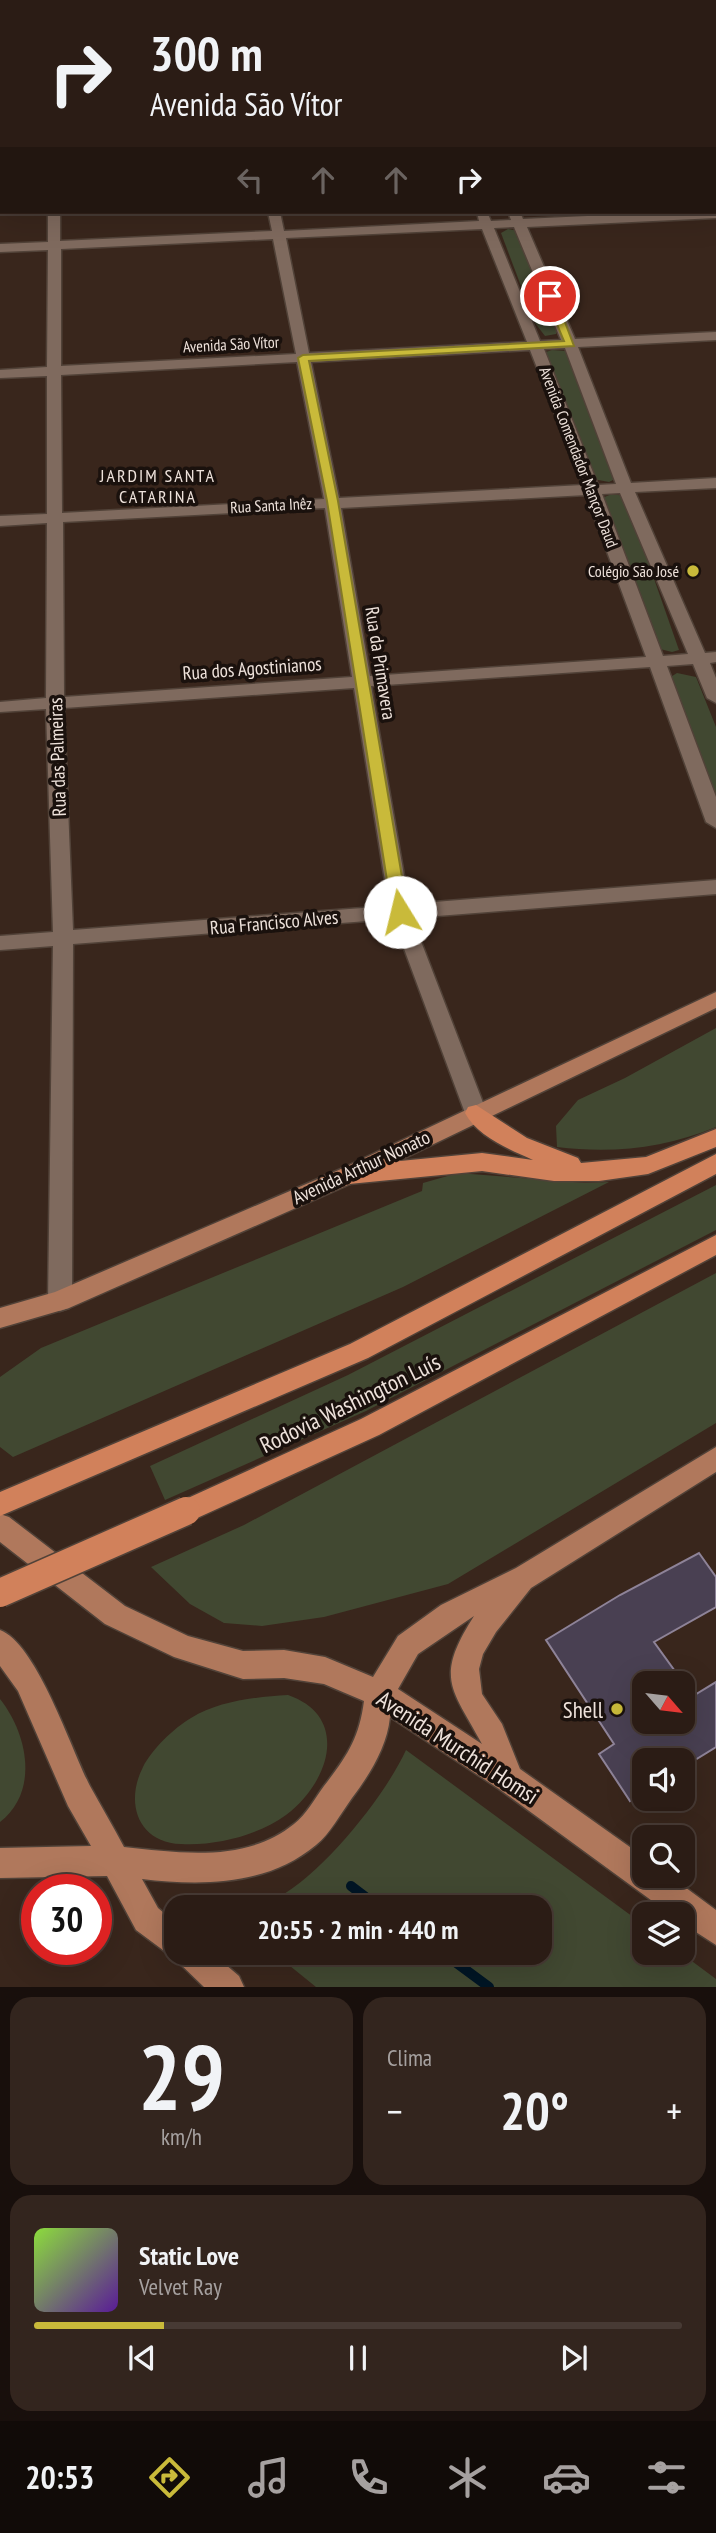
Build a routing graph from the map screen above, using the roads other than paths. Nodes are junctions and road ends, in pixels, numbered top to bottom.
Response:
1 (54, 214) edge
2 (274, 214) edge
3 (711, 214) edge
4 (484, 218) edge
5 (517, 218) edge
6 (716, 228) edge
7 (279, 234) junction
8 (54, 246) junction
9 (0, 248) edge
10 (716, 336) edge
11 (570, 344) junction
12 (535, 345) junction
13 (303, 358) junction
14 (55, 371) junction
15 (0, 374) edge
16 (716, 483) edge
17 (627, 488) junction
18 (593, 489) junction
19 (332, 501) junction
20 (55, 518) junction
21 (0, 521) edge
22 (708, 657) edge
23 (656, 661) junction
24 (363, 681) junction
25 (716, 698) edge
26 (55, 703) junction
27 (0, 707) edge
28 (716, 822) edge
29 (716, 887) edge
30 (400, 912) junction
31 (63, 940) junction
32 (0, 943) edge
33 (716, 999) edge
34 (476, 1113) junction
35 (716, 1138) edge
36 (716, 1163) edge
37 (599, 1172) junction
38 (349, 1175) junction
39 (716, 1244) edge
40 (60, 1301) junction
41 (0, 1318) edge
42 (716, 1458) edge
43 (0, 1504) edge
44 (0, 1526) edge
45 (526, 1577) junction
46 (0, 1593) edge
47 (0, 1643) edge
48 (379, 1693) junction
49 (509, 1779) junction
50 (114, 1861) junction
51 (0, 1863) edge
52 (632, 1867) edge
53 (660, 1888) edge
54 (716, 1929) edge
55 (164, 1933) edge
56 (202, 1965) edge
57 (228, 1987) edge

1 - 8 street, Rua das Palmeiras
2 - 7 street, Rua da Primavera
3 - 5 street
3 - 6 street
4 - 5 street
4 - 7 street
4 - 12 street, Avenida Comendador Mançor Daud
5 - 11 street, Avenida Comendador Mançor Daud
7 - 8 street
7 - 13 street, Rua da Primavera
8 - 9 street
8 - 14 street, Rua das Palmeiras
10 - 11 street, Avenida São Vítor
11 - 12 street, Avenida São Vítor
11 - 17 street, Avenida Comendador Mançor Daud
12 - 13 street, Avenida São Vítor
12 - 18 street, Avenida Comendador Mançor Daud
13 - 14 street, Avenida São Vítor
13 - 19 street, Rua da Primavera
14 - 15 street, Avenida São Vítor
14 - 20 street, Rua das Palmeiras
16 - 17 street, Rua Santa Inêz
17 - 18 street, Rua Santa Inêz
17 - 22 street, Avenida Comendador Mançor Daud
18 - 19 street, Rua Santa Inêz
18 - 23 street, Avenida Comendador Mançor Daud
19 - 20 street, Rua Santa Inêz
19 - 24 street, Rua da Primavera
20 - 21 street, Rua Santa Inêz
20 - 26 street, Rua das Palmeiras
22 - 23 street, Rua dos Agostinianos
22 - 25 street, Avenida Comendador Mançor Daud
23 - 24 street, Rua dos Agostinianos
23 - 28 street, Avenida Comendador Mançor Daud
24 - 26 street, Rua dos Agostinianos
24 - 30 street, Rua da Primavera
26 - 27 street, Rua dos Agostinianos
26 - 31 street, Rua das Palmeiras
29 - 30 street, Rua Francisco Alves
30 - 31 street, Rua Francisco Alves
30 - 34 street, Rua da Primavera
31 - 32 street, Rua Francisco Alves
31 - 40 street, Rua das Palmeiras
33 - 34 main road, Avenida Arthur Nonato
34 - 37 highway
34 - 38 main road, Avenida Arthur Nonato
35 - 37 highway
36 - 43 highway
37 - 38 highway
38 - 40 main road, Avenida Arthur Nonato
39 - 46 highway, Rodovia Washington Luís, bridge
40 - 41 main road, Avenida Arthur Nonato
42 - 45 main road
44 - 48 main road, Avenida Murchid Homsi
45 - 48 main road
45 - 49 main road
47 - 50 main road
48 - 49 main road, Avenida Murchid Homsi
48 - 50 main road
49 - 52 main road, Avenida Murchid Homsi
50 - 51 main road
50 - 55 main road
53 - 54 main road, Avenida Murchid Homsi
56 - 57 main road

